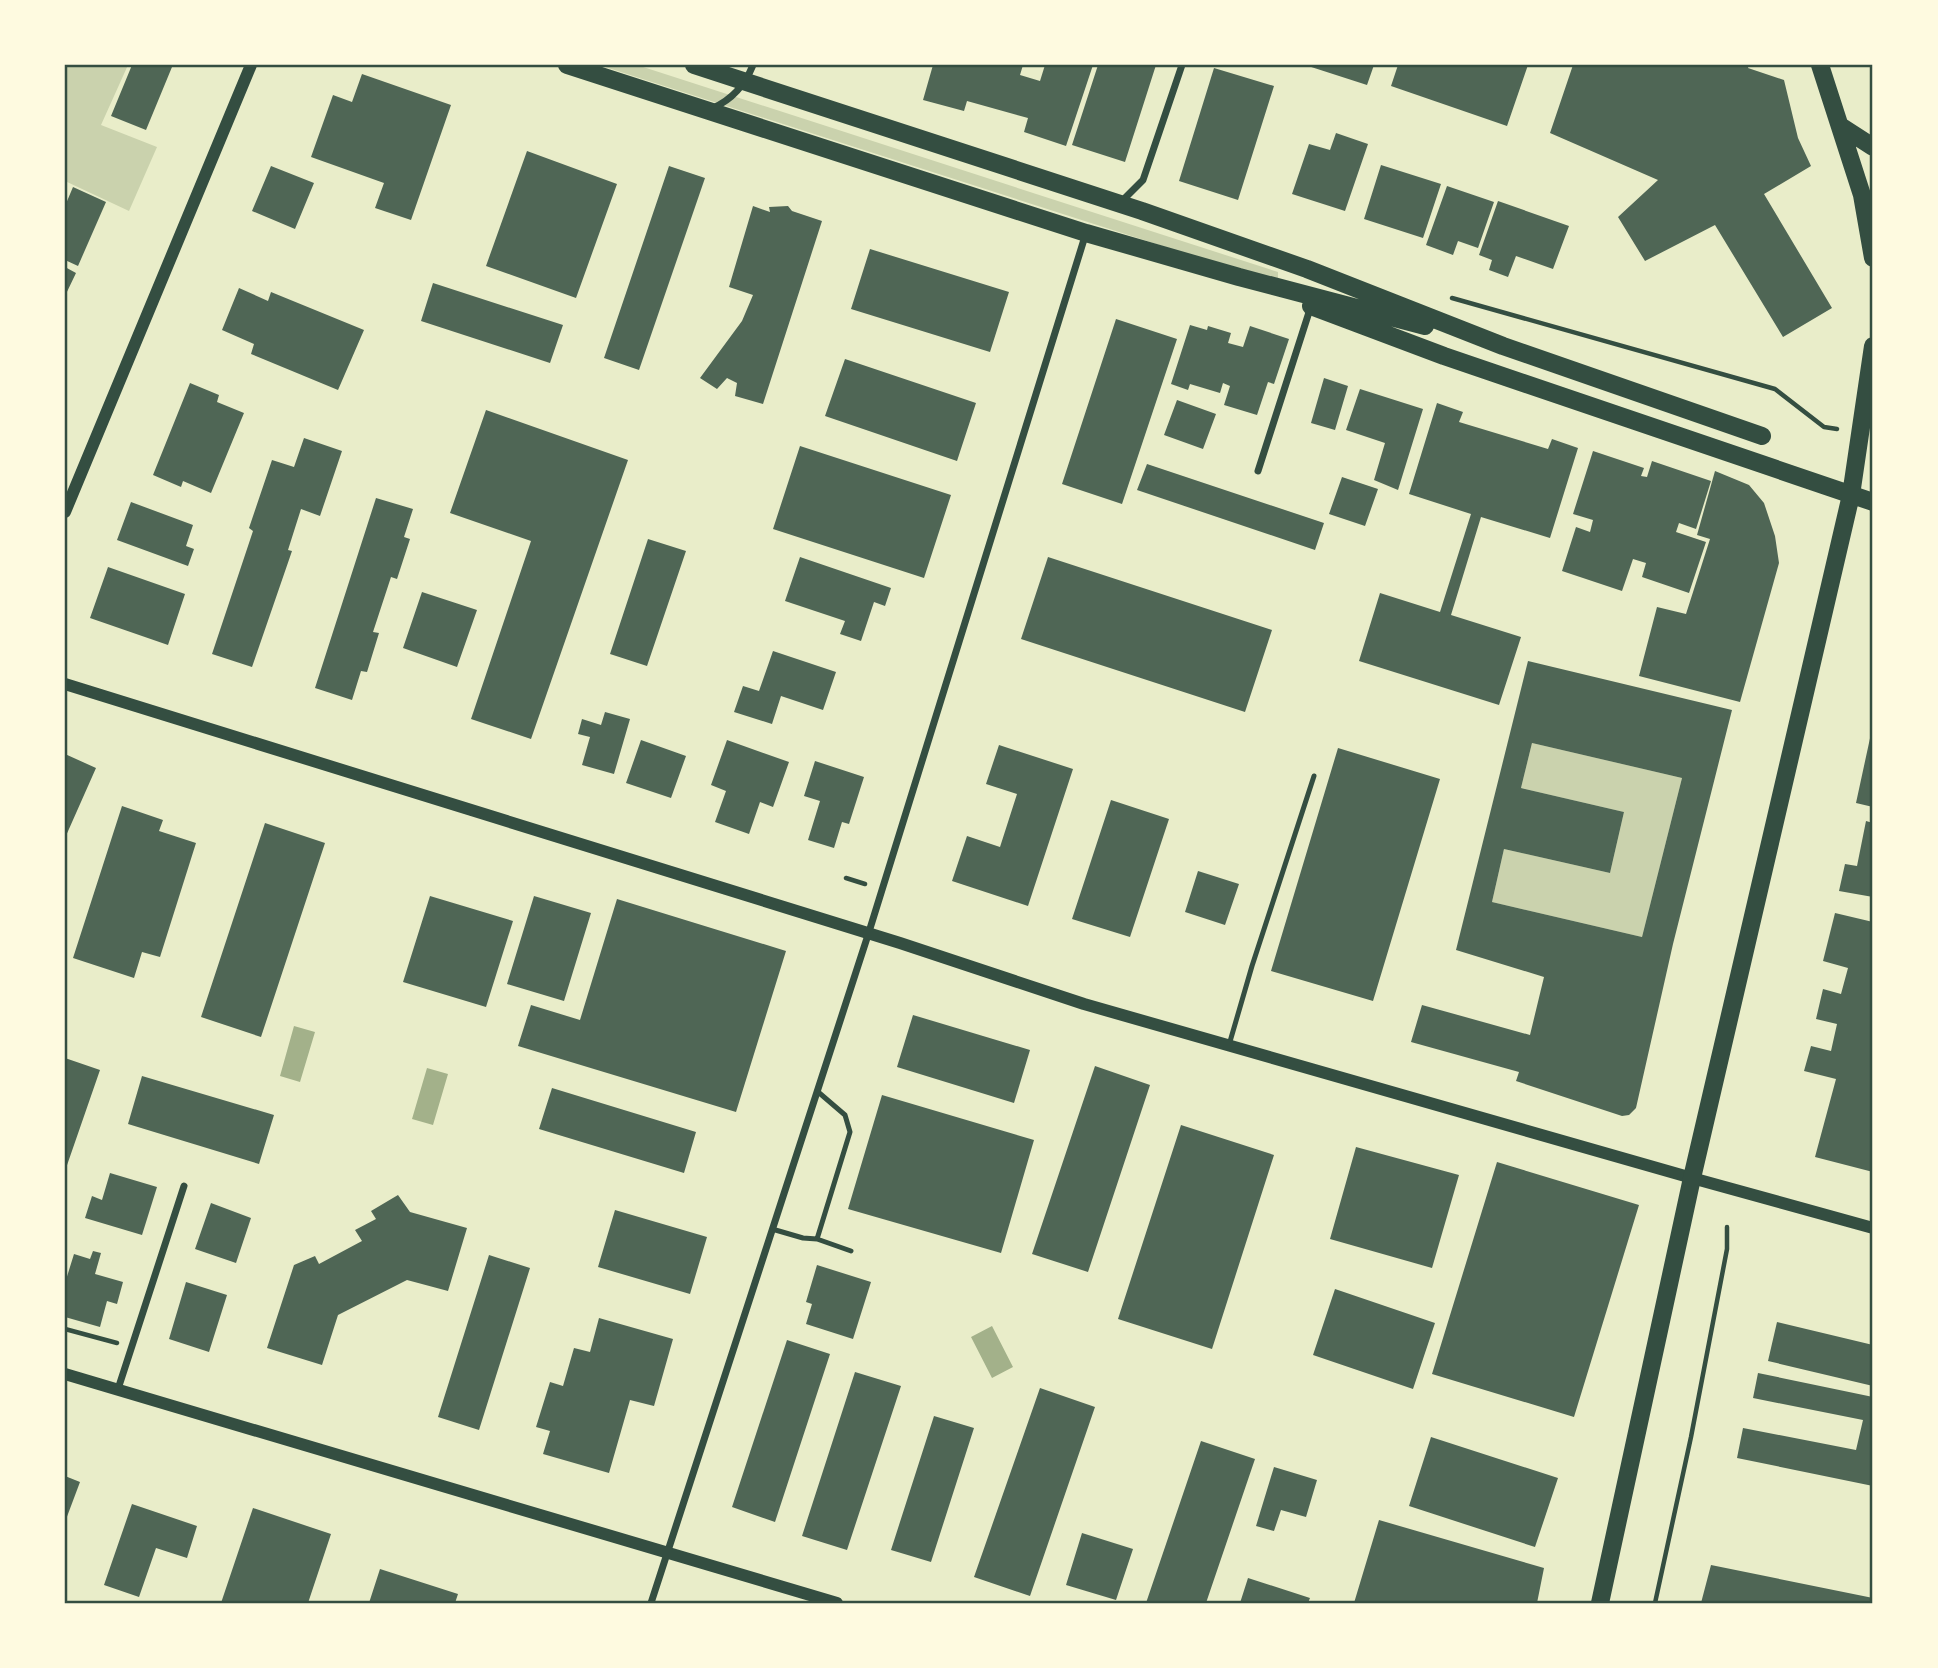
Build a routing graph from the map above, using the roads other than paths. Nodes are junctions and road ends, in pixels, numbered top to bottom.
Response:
1 (251, 65) edge
2 (567, 65) edge
3 (694, 65) edge
4 (1182, 65) edge
5 (1820, 65) edge
6 (750, 73) edge
7 (705, 110) junction
8 (1842, 127) junction
9 (1873, 147) edge
10 (1118, 204) junction
11 (1086, 233) junction
12 (1873, 258) edge
13 (1239, 277) junction
14 (1311, 306) junction
15 (1503, 346) junction
16 (1873, 346) edge
17 (1762, 436) dead end
18 (1258, 471) dead end
19 (1851, 495) junction
20 (1873, 502) edge
21 (65, 512) edge
22 (65, 684) edge
23 (1314, 776) dead end
24 (868, 935) junction
25 (1229, 1045) junction
26 (817, 1091) junction
27 (1692, 1178) junction
28 (184, 1186) dead end
29 (772, 1228) junction
30 (1873, 1228) edge
31 (817, 1238) junction
32 (852, 1251) dead end
33 (65, 1374) edge
34 (118, 1389) junction
35 (668, 1553) junction
36 (651, 1603) edge
37 (836, 1603) edge
38 (1600, 1603) edge

1 - 21 street
2 - 7 main road
3 - 6 main road
4 - 10 street
5 - 8 main road
6 - 7 street
6 - 10 main road
7 - 11 main road
8 - 9 main road
8 - 12 main road
10 - 15 main road
11 - 13 main road
11 - 24 street
13 - 14 main road
13 - 15 main road
14 - 18 street
14 - 19 main road
15 - 17 main road
16 - 19 main road
19 - 20 main road
19 - 27 main road
22 - 24 street
23 - 25 lane
24 - 25 street
24 - 26 street
25 - 27 street
26 - 29 street
26 - 31 lane
27 - 30 street
27 - 38 main road
28 - 34 street
29 - 31 lane
29 - 35 street
31 - 32 lane
33 - 34 street
34 - 35 street
35 - 36 street
35 - 37 street

